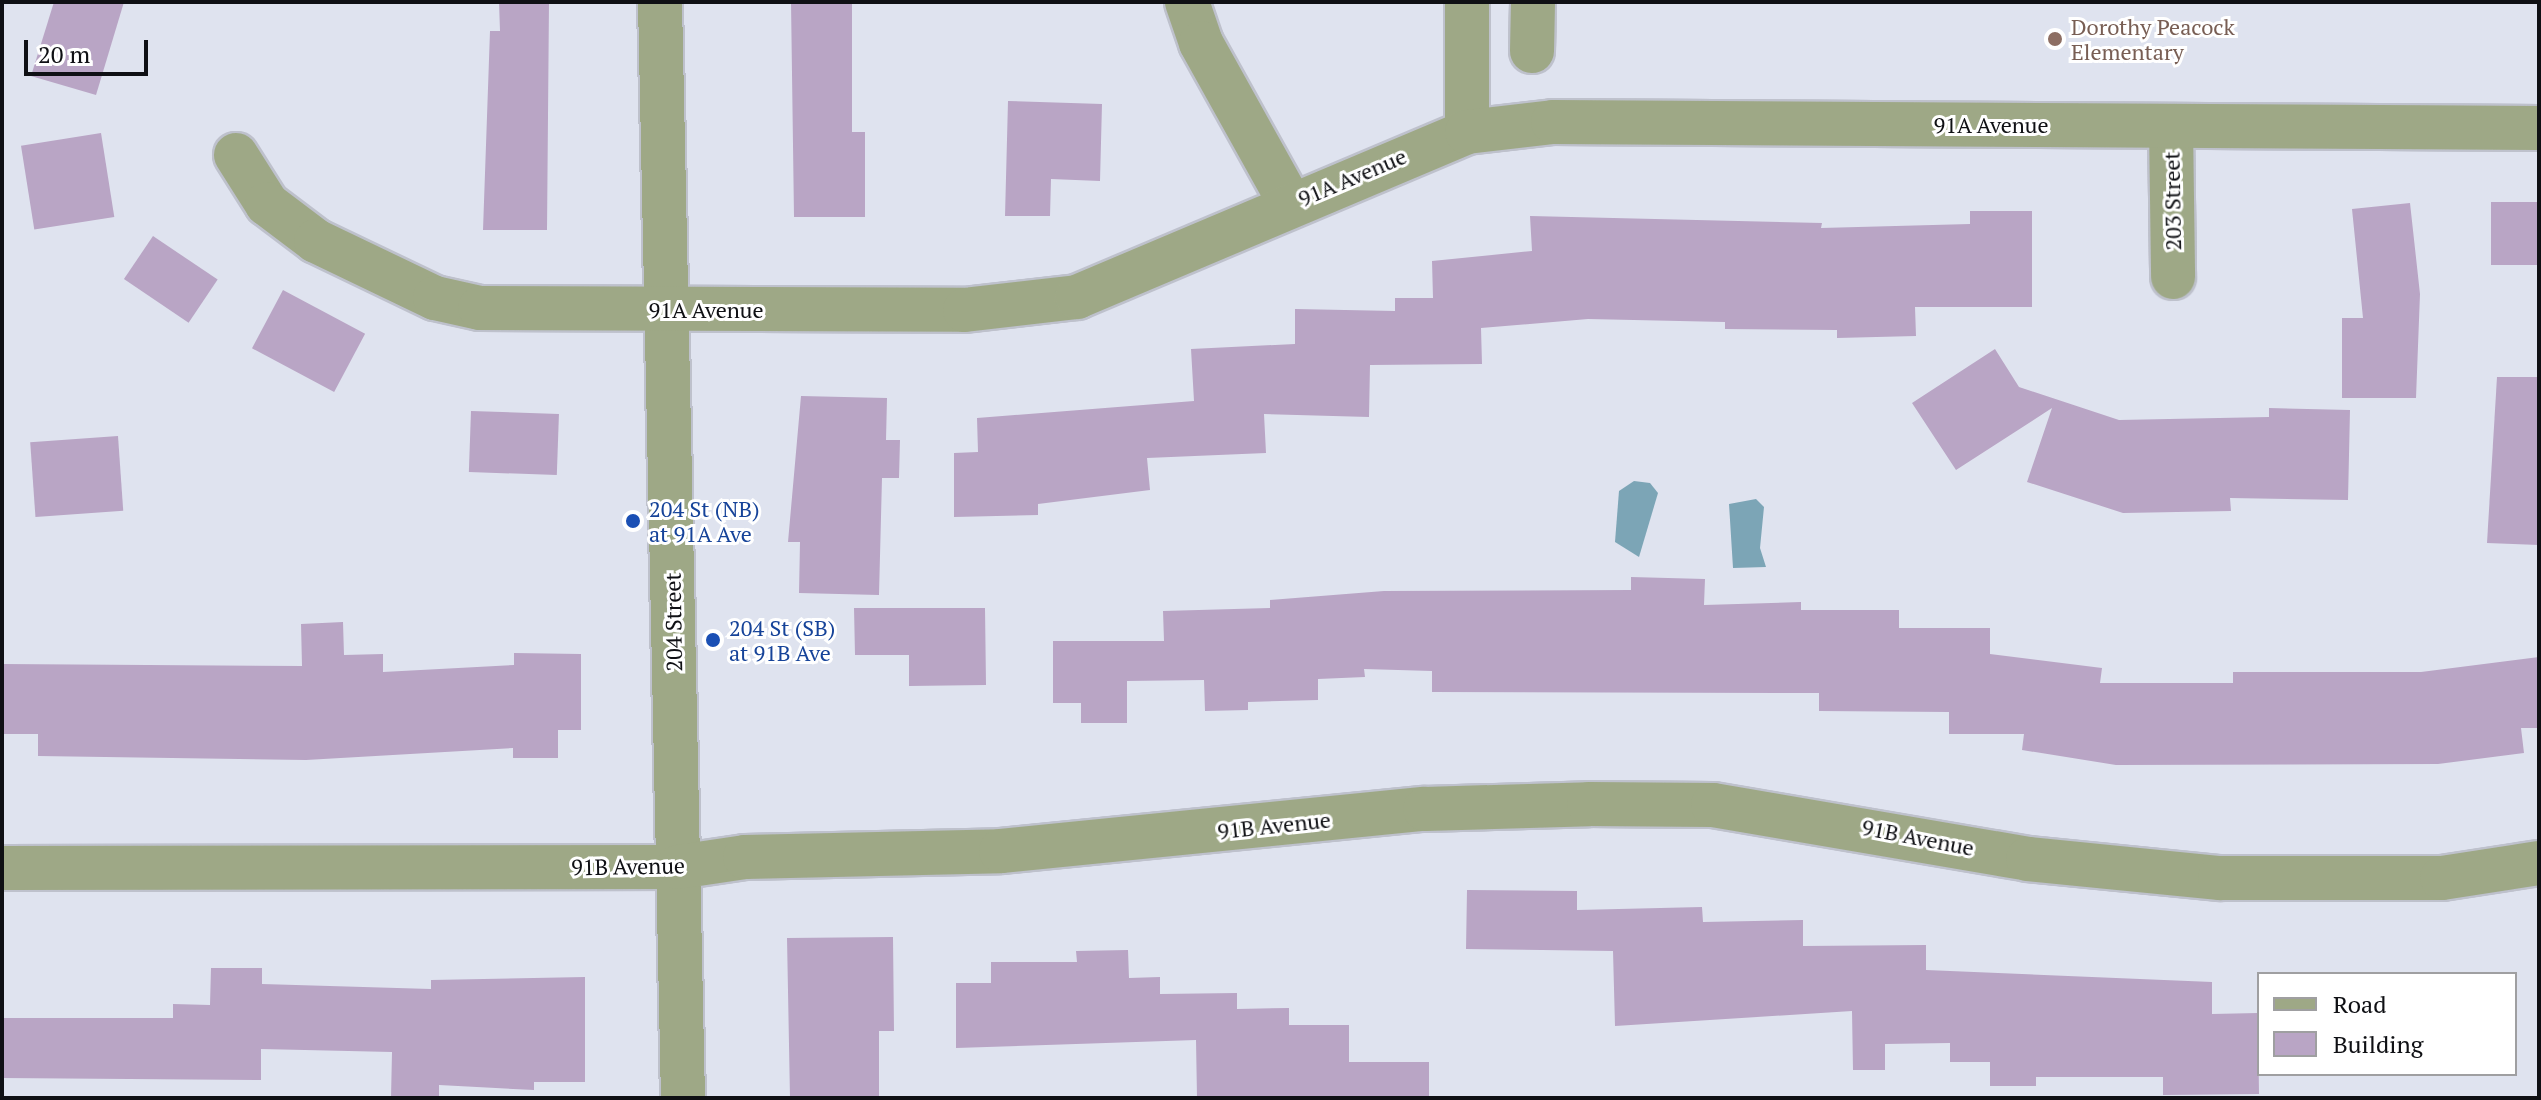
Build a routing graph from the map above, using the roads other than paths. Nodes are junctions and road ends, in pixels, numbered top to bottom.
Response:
1 (660, 2) edge
2 (1187, 2) edge
3 (1467, 2) edge
4 (1533, 2) edge
5 (1532, 51) dead end
6 (2171, 126) junction
7 (2539, 128) edge
8 (1467, 132) junction
9 (236, 155) dead end
10 (1290, 203) junction
11 (2173, 277) dead end
12 (666, 310) junction
13 (2539, 863) edge
14 (678, 867) junction
15 (2, 868) edge
16 (683, 1098) edge

1 - 12 street, 204 Street
2 - 10 street
3 - 8 street
4 - 5 street
6 - 7 street, 91A Avenue
6 - 8 street, 91A Avenue
6 - 11 street, 203 Street
8 - 10 street, 91A Avenue
9 - 12 street, 91A Avenue
10 - 12 street, 91A Avenue
12 - 14 street, 204 Street
13 - 14 street, 91B Avenue
14 - 15 street, 91B Avenue
14 - 16 street, 204 Street

